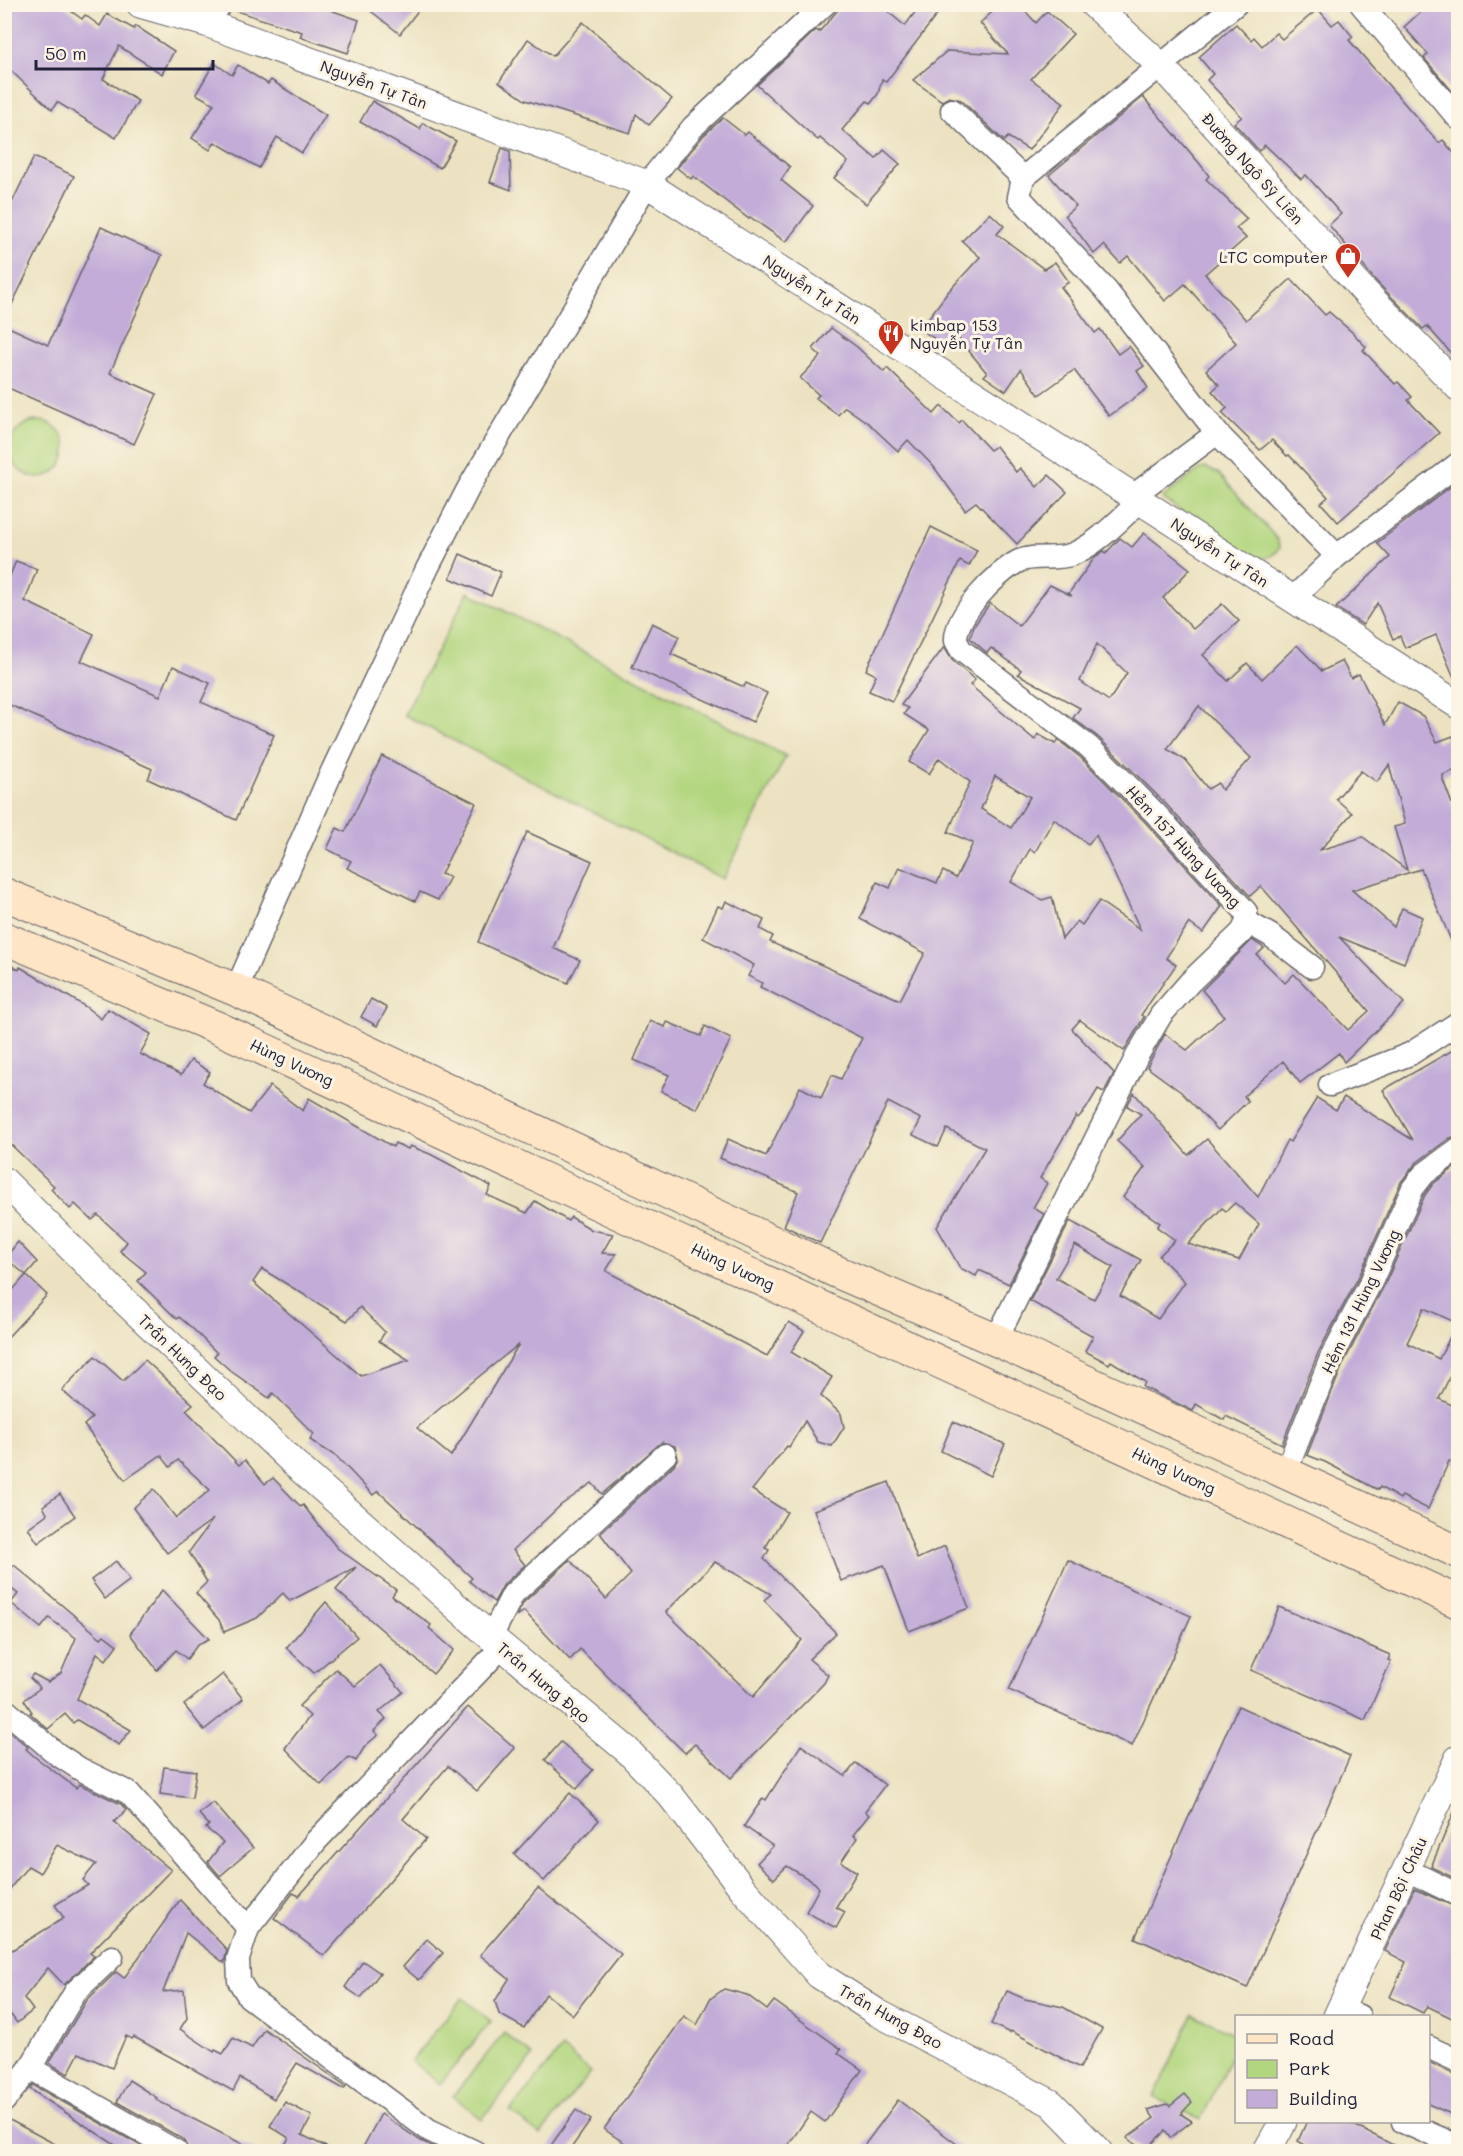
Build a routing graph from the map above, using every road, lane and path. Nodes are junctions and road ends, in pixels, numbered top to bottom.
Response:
1 (140, 4) edge
2 (825, 4) edge
3 (1093, 4) edge
4 (1236, 4) edge
5 (1361, 4) edge
6 (214, 14) edge
7 (1162, 67) junction
8 (952, 110) dead end
9 (1458, 118) edge
10 (1023, 178) junction
11 (647, 184) junction
12 (1458, 387) edge
13 (1217, 433) junction
14 (1458, 464) edge
15 (1137, 497) junction
16 (1337, 556) junction
17 (1292, 599) junction
18 (1458, 705) edge
19 (4, 894) edge
20 (1247, 922) junction
21 (4, 938) edge
22 (115, 941) junction
23 (1312, 967) dead end
24 (96, 976) junction
25 (236, 990) junction
26 (1458, 1023) edge
27 (1330, 1085) dead end
28 (1458, 1149) edge
29 (4, 1181) edge
30 (958, 1326) junction
31 (996, 1340) junction
32 (940, 1362) junction
33 (665, 1455) dead end
34 (1286, 1471) junction
35 (1458, 1552) edge
36 (1458, 1602) edge
37 (497, 1642) junction
38 (4, 1709) edge
39 (1458, 1759) edge
40 (1407, 1870) junction
41 (1458, 1895) edge
42 (248, 1928) junction
43 (112, 1957) dead end
44 (1346, 2014) edge
45 (1430, 2048) edge
46 (1458, 2061) edge
47 (30, 2068) junction
48 (4, 2101) edge
49 (1282, 2123) edge
50 (1407, 2123) edge
51 (1458, 2146) edge
52 (176, 2151) edge
53 (475, 2151) edge
54 (1099, 2151) edge
55 (1266, 2151) edge

1 - 6 street, Nguyễn Tự Tân
2 - 11 street
3 - 7 street, Đường Ngô Sỹ Liên
4 - 7 street
5 - 9 street
6 - 11 street, Nguyễn Tự Tân
7 - 10 street
7 - 12 street, Đường Ngô Sỹ Liên
8 - 10 street
10 - 13 street
11 - 15 street, Nguyễn Tự Tân
11 - 25 street
13 - 15 street
13 - 16 street
14 - 16 street
15 - 17 street, Nguyễn Tự Tân
15 - 20 street, Hẻm 157 Hùng Vương
16 - 17 street
17 - 18 street, Nguyễn Tự Tân
19 - 22 main road
20 - 23 street
20 - 31 street, Hẻm 157 Hùng Vương
21 - 24 main road, Hùng Vương
22 - 24 main road
22 - 25 main road
24 - 32 main road, Hùng Vương
25 - 30 main road
26 - 27 street
28 - 34 street, Hẻm 131 Hùng Vương
29 - 37 street, Trần Hưng Đạo
30 - 31 main road
30 - 32 main road
31 - 34 main road
32 - 36 main road, Hùng Vương
33 - 37 street
34 - 35 main road
37 - 42 street
37 - 54 street, Trần Hưng Đạo
38 - 42 street
39 - 40 street, Phan Bội Châu
40 - 41 street
40 - 44 street, Phan Bội Châu
42 - 53 street
43 - 47 street
45 - 46 street
47 - 48 street
47 - 52 street
49 - 55 street
50 - 51 street

